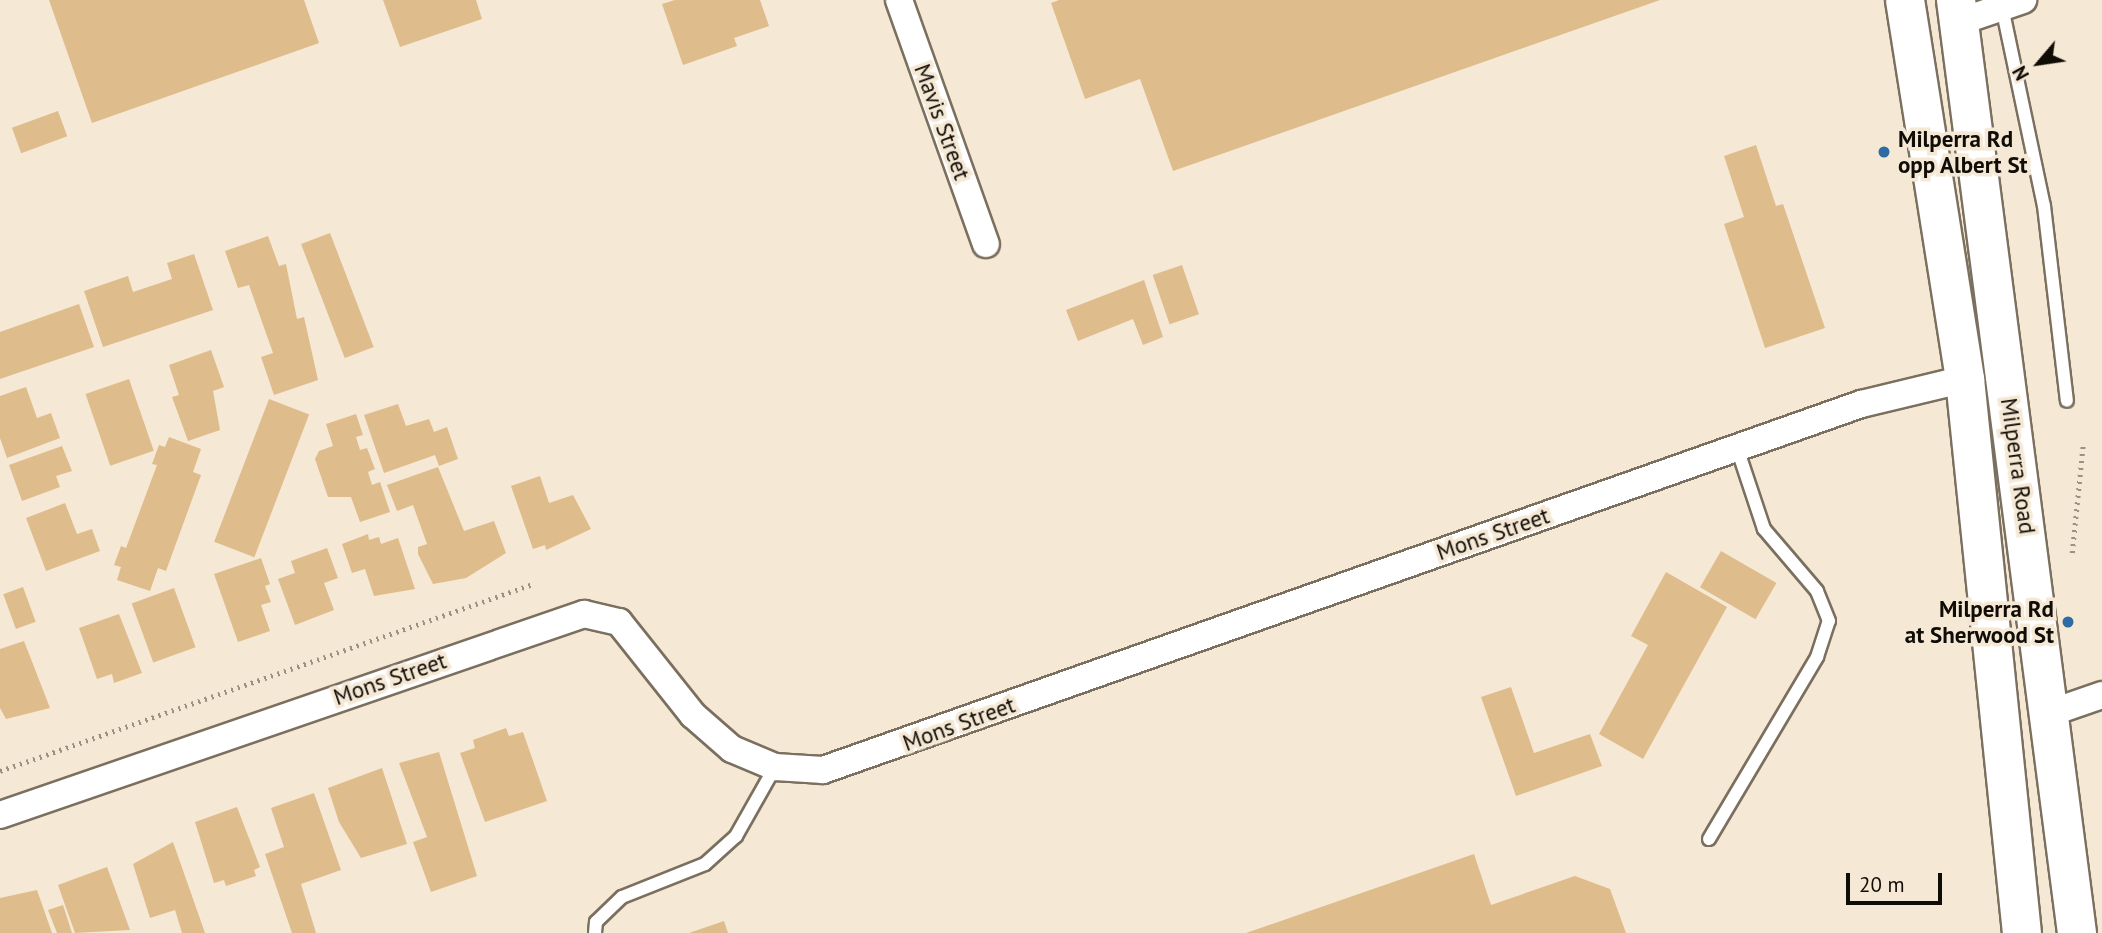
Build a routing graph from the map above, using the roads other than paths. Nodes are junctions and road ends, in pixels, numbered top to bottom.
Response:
1 (899, 0) edge
2 (1905, 0) edge
3 (2012, 4) edge
4 (1957, 11) edge
5 (986, 244) dead end
6 (1965, 379) junction
7 (2067, 401) dead end
8 (1737, 447) junction
9 (2102, 695) edge
10 (2050, 713) junction
11 (775, 767) junction
12 (0, 815) edge
13 (1709, 839) dead end
14 (594, 933) edge
15 (2022, 933) edge
16 (2077, 933) edge

1 - 5 street, Mavis Street
2 - 6 highway, Milperra Road
3 - 4 street
3 - 7 lane
4 - 10 highway, Milperra Road
6 - 8 street, Mons Street
6 - 15 highway, Milperra Road
8 - 11 street, Mons Street
8 - 13 lane
9 - 10 street
10 - 16 highway, Milperra Road
11 - 12 street, Mons Street
11 - 14 lane

